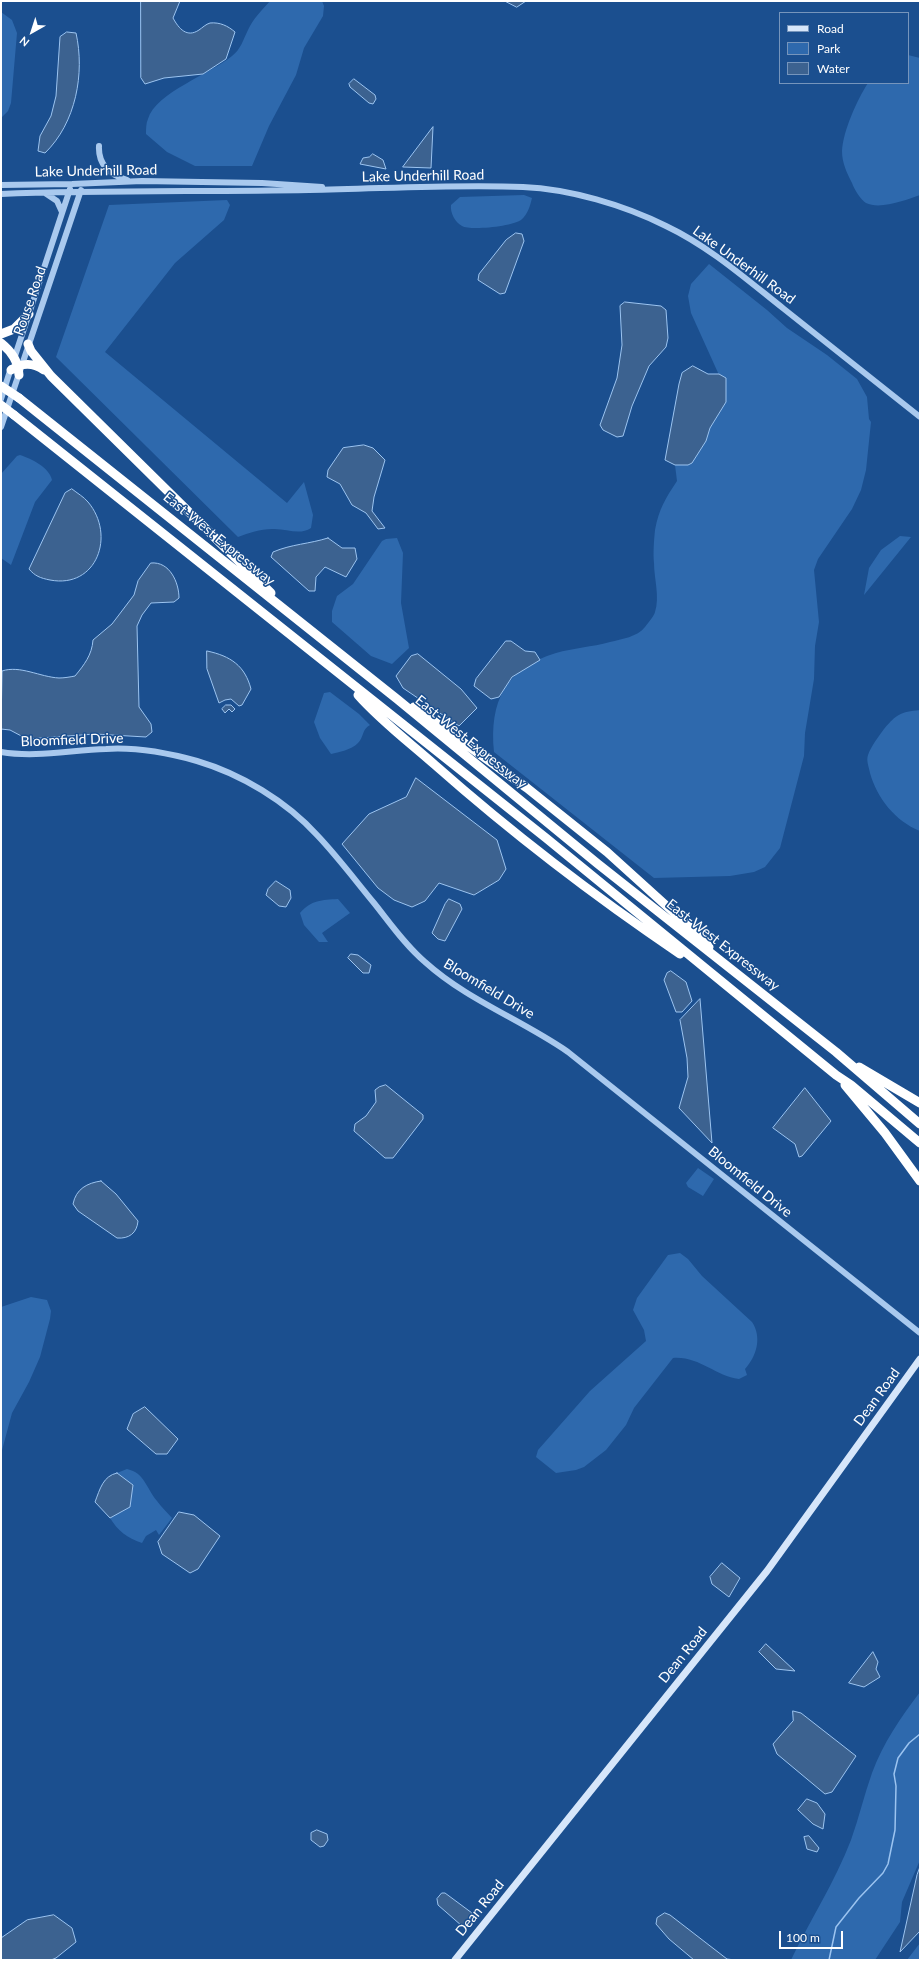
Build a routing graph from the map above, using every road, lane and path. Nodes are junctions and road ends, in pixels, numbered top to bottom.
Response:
1 (99, 146) dead end
2 (133, 181) junction
3 (1, 184) edge
4 (72, 184) junction
5 (84, 184) junction
6 (335, 189) junction
7 (43, 192) junction
8 (80, 192) junction
9 (68, 193) junction
10 (1, 194) edge
11 (62, 212) junction
12 (29, 314) junction
13 (1, 334) edge
14 (1, 344) edge
15 (28, 344) junction
16 (17, 366) junction
17 (51, 376) junction
18 (1, 386) edge
19 (1, 399) edge
20 (1, 405) edge
21 (920, 417) edge
22 (1, 427) edge
23 (281, 606) junction
24 (348, 681) junction
25 (397, 699) junction
26 (1, 752) edge
27 (717, 957) junction
28 (704, 968) junction
29 (836, 1052) junction
30 (836, 1075) junction
31 (920, 1103) edge
32 (920, 1124) edge
33 (920, 1143) edge
34 (920, 1181) edge
35 (920, 1333) edge
36 (920, 1359) edge
37 (455, 1960) edge

1 - 2 street
2 - 5 street, Lake Underhill Road
2 - 6 street, Lake Underhill Road
3 - 4 street, Lake Underhill Road
4 - 5 street, Lake Underhill Road
4 - 9 street, Rouse Road
5 - 8 street, Rouse Road
6 - 8 street, Lake Underhill Road
6 - 21 street, Lake Underhill Road
7 - 9 street, Lake Underhill Road
7 - 10 street, Lake Underhill Road
7 - 11 street
8 - 9 street, Lake Underhill Road
8 - 15 street, Rouse Road
9 - 11 street, Rouse Road
11 - 12 street, Rouse Road
12 - 13 highway
12 - 16 street, Rouse Road
14 - 16 highway
15 - 16 street, Rouse Road
15 - 17 highway
16 - 17 highway
16 - 19 street, Rouse Road
16 - 22 street, Rouse Road
17 - 23 highway
18 - 23 highway, East-West Expressway, bridge
20 - 24 highway, East-West Expressway, bridge
23 - 25 highway, East-West Expressway
24 - 28 highway, East-West Expressway
24 - 28 highway
25 - 27 highway, East-West Expressway
25 - 27 highway
26 - 35 street, Bloomfield Drive
27 - 29 highway, East-West Expressway
28 - 30 highway, East-West Expressway
29 - 31 highway
29 - 32 highway, East-West Expressway
30 - 33 highway, East-West Expressway
30 - 34 highway
36 - 37 main road, Dean Road

